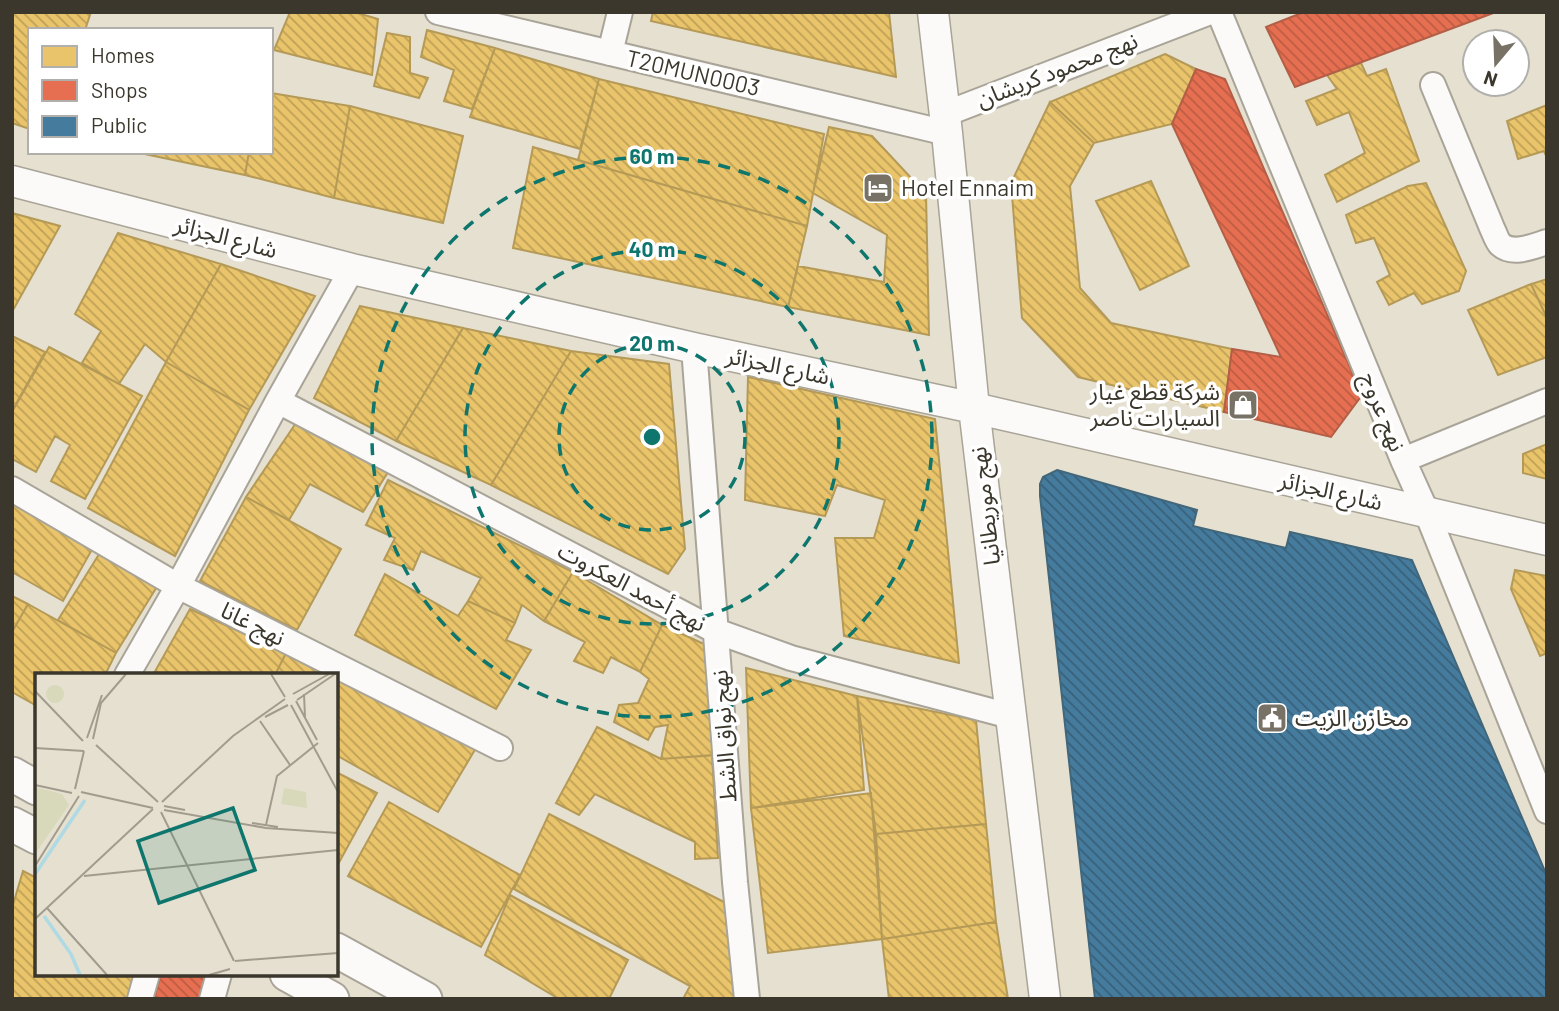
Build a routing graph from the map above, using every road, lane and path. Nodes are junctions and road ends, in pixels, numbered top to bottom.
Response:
1 (438, 12) edge
2 (620, 12) edge
3 (933, 12) edge
4 (1210, 12) edge
5 (1219, 12) edge
6 (610, 53) junction
7 (1433, 85) dead end
8 (946, 123) junction
9 (12, 181) edge
10 (1547, 242) edge
11 (352, 269) junction
12 (694, 348) junction
13 (278, 401) junction
14 (1547, 401) edge
15 (974, 408) junction
16 (1403, 460) junction
17 (12, 489) edge
18 (1427, 513) junction
19 (1547, 540) edge
20 (178, 586) junction
21 (716, 631) junction
22 (128, 673) edge
23 (1010, 716) junction
24 (500, 748) dead end
25 (12, 774) edge
26 (35, 787) edge
27 (1547, 811) edge
28 (12, 824) edge
29 (35, 837) edge
30 (338, 951) edge
31 (146, 976) edge
32 (218, 976) edge
33 (295, 985) edge
34 (140, 999) edge
35 (212, 999) edge
36 (332, 999) edge
37 (425, 999) edge
38 (747, 999) edge
39 (1045, 999) edge

1 - 6 street, T20MUN0003
2 - 6 street
3 - 8 street, نهج موريطانيا
4 - 8 street, نهج محمود كريشان
5 - 16 street, نهج عروج
6 - 8 street, T20MUN0003
7 - 10 street
8 - 15 street, نهج موريطانيا
9 - 11 street, شارع الجزائر
11 - 12 street, شارع الجزائر
11 - 13 street
12 - 15 street, شارع الجزائر
12 - 21 street, نهج نواق الشط
13 - 20 street
13 - 21 street, نهج أحمد العكروت
14 - 16 street
15 - 18 street, شارع الجزائر
15 - 23 street, نهج موريطانيا
16 - 18 street, نهج عروج
17 - 20 street, نهج غانا
18 - 19 street, شارع الجزائر
18 - 27 street, نهج عروج
20 - 22 street
20 - 24 street, نهج غانا
21 - 23 street, نهج أحمد العكروت
21 - 38 street, نهج نواق الشط
23 - 39 street, نهج موريطانيا
25 - 26 main road
28 - 29 main road
30 - 37 main road
31 - 34 street
32 - 35 street
33 - 36 main road

